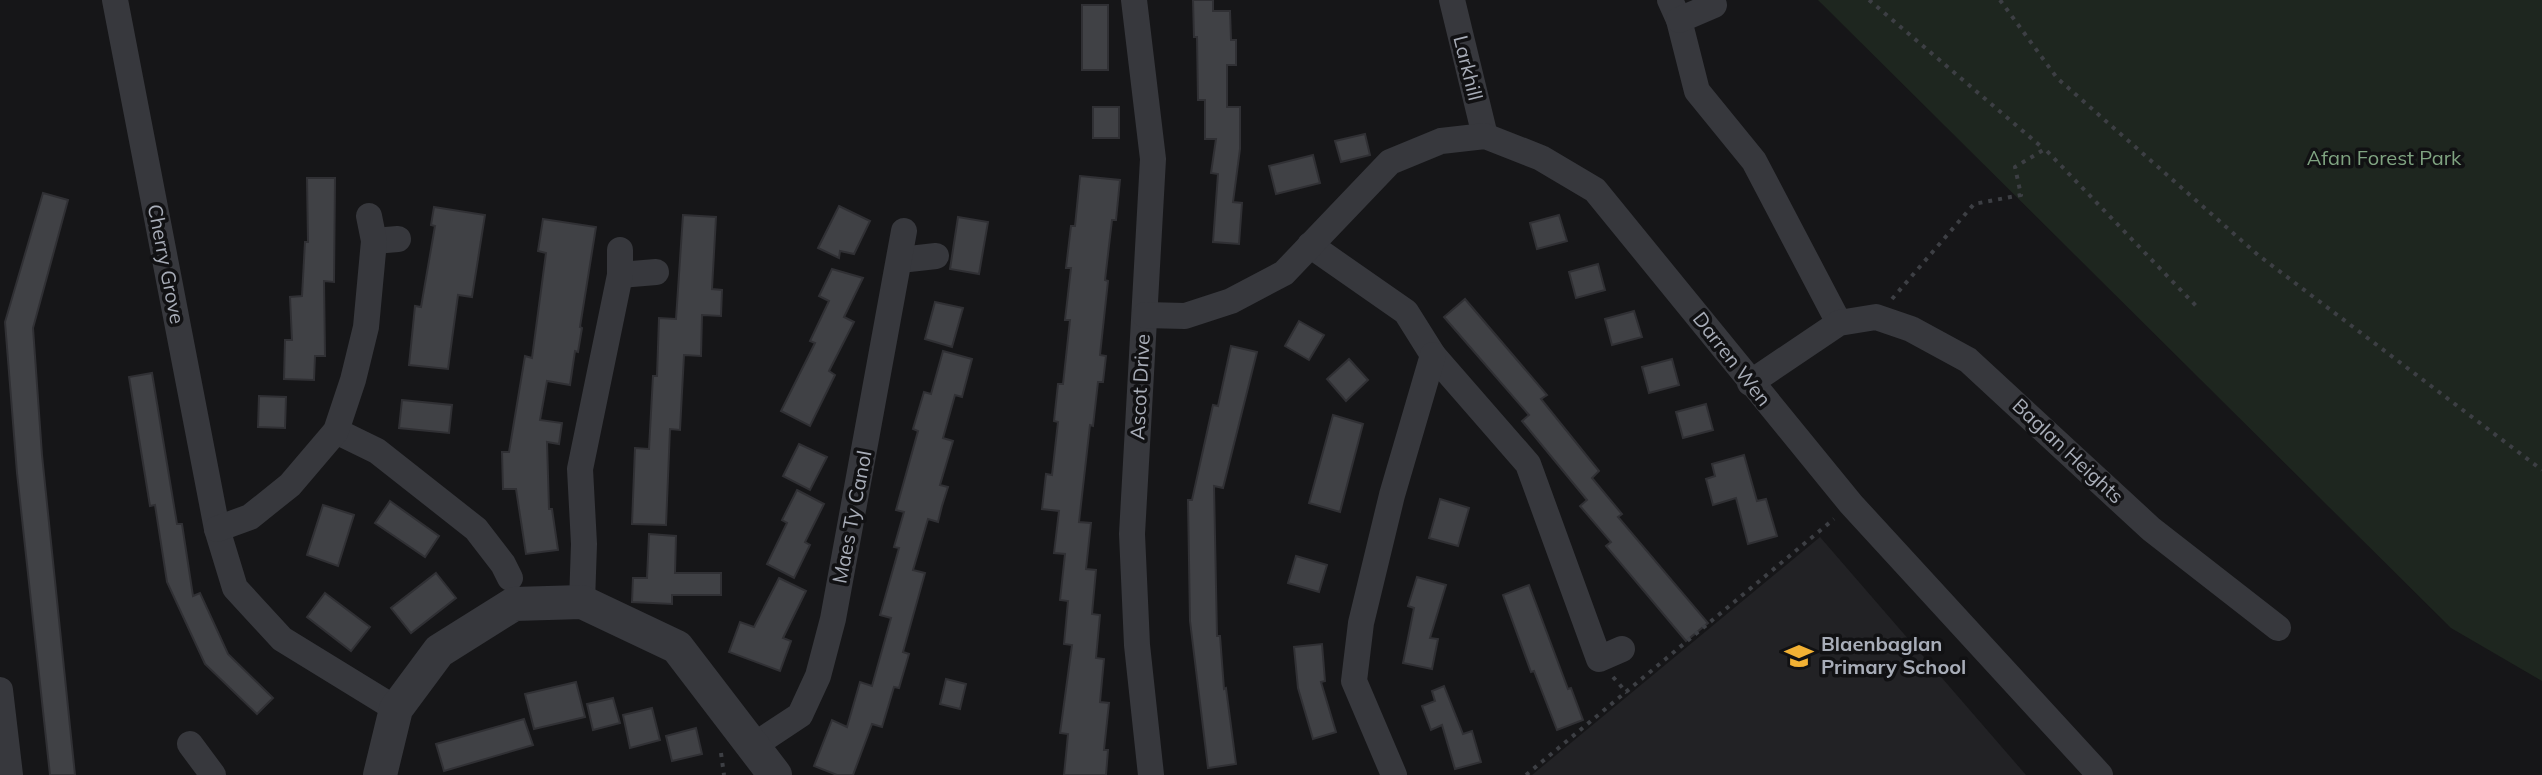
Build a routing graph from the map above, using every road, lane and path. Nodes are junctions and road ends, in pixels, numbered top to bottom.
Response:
1 (115, 0) edge
2 (1134, 0) edge
3 (1452, 0) edge
4 (1869, 0) edge
5 (2000, 0) edge
6 (1714, 5) dead end
7 (1674, 10) edge
8 (1485, 136) junction
9 (2045, 149) junction
10 (904, 231) dead end
11 (380, 232) dead end
12 (1310, 245) junction
13 (936, 256) dead end
14 (900, 260) junction
15 (656, 272) dead end
16 (2199, 309) dead end
17 (1145, 315) junction
18 (1876, 317) junction
19 (1839, 323) junction
20 (1433, 355) junction
21 (1750, 383) junction
22 (336, 431) junction
23 (2542, 470) edge
24 (1851, 504) junction
25 (217, 529) junction
26 (499, 573) dead end
27 (582, 602) junction
28 (2278, 628) dead end
29 (1622, 649) dead end
30 (0, 690) edge
31 (396, 709) junction
32 (190, 744) dead end
33 (753, 746) junction
34 (206, 772) edge
35 (10, 775) edge
36 (380, 775) edge
37 (775, 775) edge
38 (1151, 775) edge
39 (1394, 775) edge
40 (1526, 775) edge
41 (2100, 775) edge

1 - 25 street, Cherry Grove
2 - 17 street, Ascot Drive
3 - 8 street, Larkhill
4 - 9 path
5 - 23 path
6 - 7 street
7 - 19 street
8 - 12 street, Darren Wen
8 - 21 street, Darren Wen
9 - 16 path
9 - 18 path
10 - 14 street, Maes Ty Canol
11 - 22 street
12 - 17 street, Darren Wen
12 - 20 street
13 - 14 street
14 - 33 street, Maes Ty Canol
15 - 27 street
17 - 38 street, Ascot Drive
18 - 19 street, Baglan Heights
18 - 28 street, Baglan Heights
19 - 21 street, Baglan Heights
20 - 29 street
20 - 39 street
21 - 24 street, Darren Wen
22 - 25 street
22 - 26 street
24 - 40 path
24 - 41 street, Darren Wen
25 - 31 street, Cherry Grove
27 - 31 street
27 - 33 street
30 - 35 street
31 - 36 street
32 - 34 street
33 - 37 street

